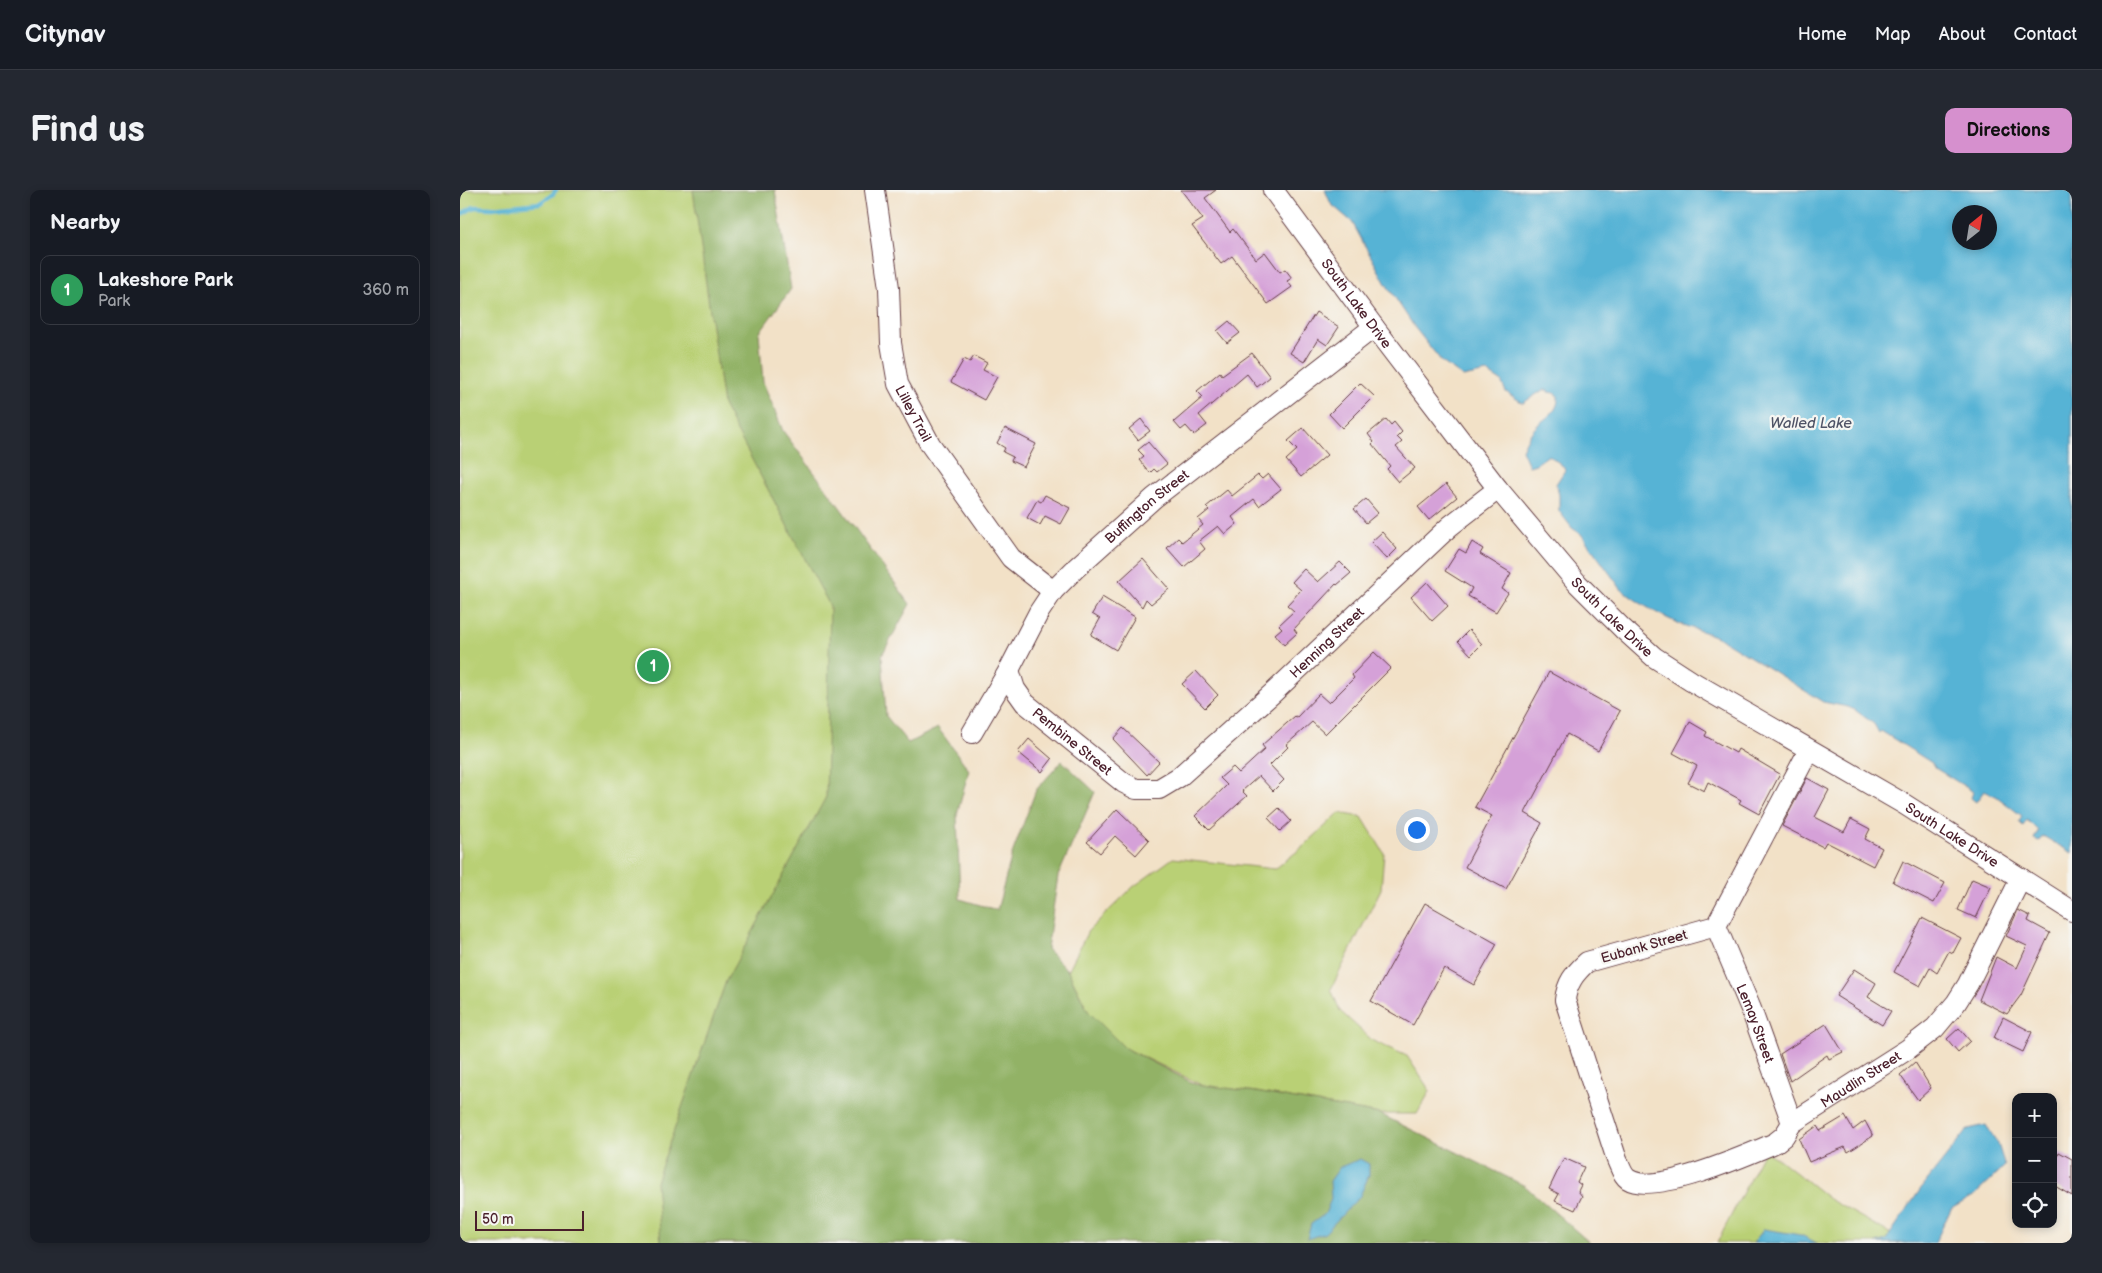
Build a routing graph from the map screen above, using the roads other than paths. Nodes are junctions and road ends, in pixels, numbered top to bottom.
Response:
1 (875, 190) edge
2 (1274, 190) edge
3 (1374, 327) junction
4 (1498, 489) junction
5 (1053, 591) junction
6 (1010, 670) junction
7 (972, 733) dead end
8 (1809, 750) junction
9 (1151, 789) joint
10 (2021, 878) junction
11 (2072, 911) edge
12 (1716, 926) junction
13 (1792, 1123) junction
14 (1628, 1179) joint

1 - 5 street, Lilley Trail
2 - 3 street, South Lake Drive
3 - 4 street, South Lake Drive
3 - 5 street, Buffington Street
4 - 8 street, South Lake Drive
4 - 9 street, Henning Street
5 - 6 street, Buffington Street
6 - 7 street, Buffington Street
6 - 9 street, Pembine Street
8 - 10 street, South Lake Drive
8 - 12 street
10 - 11 street, South Lake Drive
10 - 13 street, Maudlin Street
12 - 13 street, Lemay Street
12 - 14 street, Eubank Street
13 - 14 street, Maudlin Street

